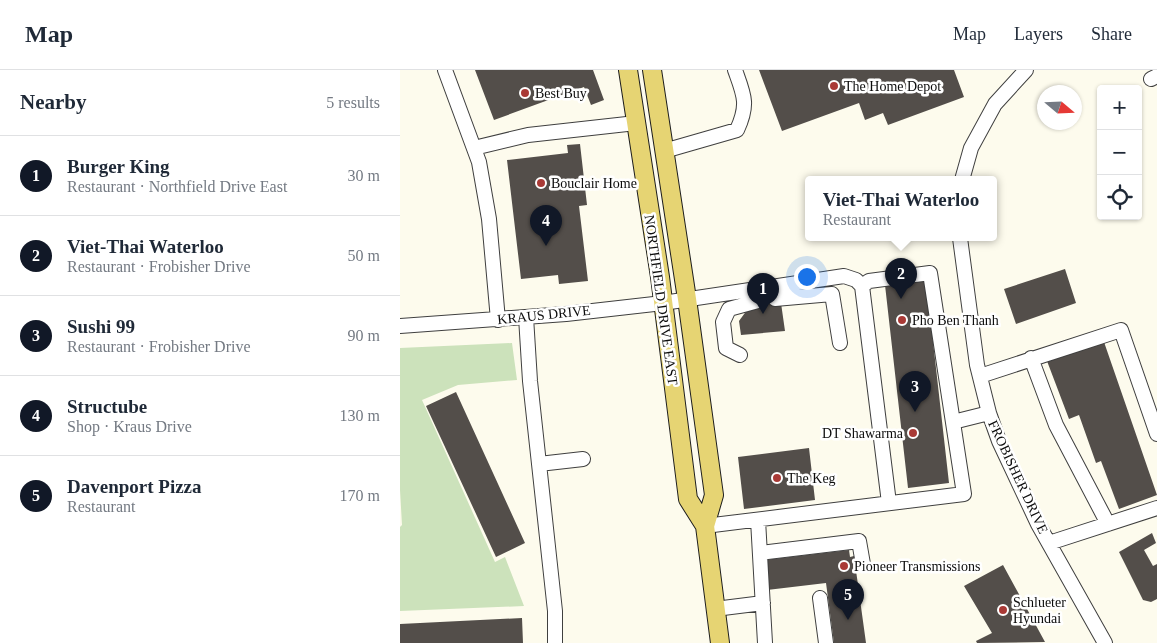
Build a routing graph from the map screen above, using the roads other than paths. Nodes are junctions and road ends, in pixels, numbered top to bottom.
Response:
1 (445, 70) edge
2 (628, 70) edge
3 (652, 70) edge
4 (736, 70) edge
5 (1026, 70) edge
6 (636, 123) junction
7 (474, 148) junction
8 (664, 151) junction
9 (963, 176) edge
10 (960, 241) edge
11 (862, 286) junction
12 (687, 299) junction
13 (775, 299) dead end
14 (758, 301) dead end
15 (663, 302) junction
16 (526, 317) junction
17 (498, 320) junction
18 (400, 326) edge
19 (840, 343) dead end
20 (740, 355) dead end
21 (1032, 358) junction
22 (980, 376) junction
23 (989, 413) junction
24 (953, 422) junction
25 (1157, 434) edge
26 (583, 458) dead end
27 (539, 464) junction
28 (889, 503) junction
29 (1157, 508) edge
30 (758, 520) junction
31 (1108, 524) junction
32 (705, 526) junction
33 (1049, 543) junction
34 (760, 553) junction
35 (863, 564) dead end
36 (820, 598) dead end
37 (763, 603) junction
38 (715, 609) junction
39 (555, 643) edge
40 (720, 643) edge
41 (765, 643) edge
42 (826, 643) edge
43 (1106, 643) edge

1 - 7 street
2 - 6 main road, NORTHFIELD DRIVE EAST
3 - 8 main road, NORTHFIELD DRIVE EAST
4 - 8 street
5 - 9 street
6 - 7 street
6 - 15 main road, NORTHFIELD DRIVE EAST
7 - 17 street
8 - 12 main road, NORTHFIELD DRIVE EAST
10 - 22 street, FROBISHER DRIVE
11 - 12 street, KRAUS DRIVE
11 - 24 street
11 - 28 street
12 - 15 street, KRAUS DRIVE
12 - 32 main road, NORTHFIELD DRIVE EAST
13 - 19 street
14 - 20 street
15 - 16 street, KRAUS DRIVE
15 - 32 main road, NORTHFIELD DRIVE EAST
16 - 17 street, KRAUS DRIVE
16 - 27 street
17 - 18 street, KRAUS DRIVE
21 - 22 street
21 - 25 street
21 - 31 street
22 - 23 street, FROBISHER DRIVE
23 - 24 street
23 - 33 street, FROBISHER DRIVE
24 - 28 street
26 - 27 street
27 - 39 street
28 - 30 street
29 - 31 street
30 - 32 street
30 - 34 street
31 - 33 street
32 - 38 main road, NORTHFIELD DRIVE EAST
33 - 43 street, FROBISHER DRIVE
34 - 35 street
34 - 37 street
36 - 42 street
37 - 38 street
37 - 41 street
38 - 40 main road, NORTHFIELD DRIVE EAST

